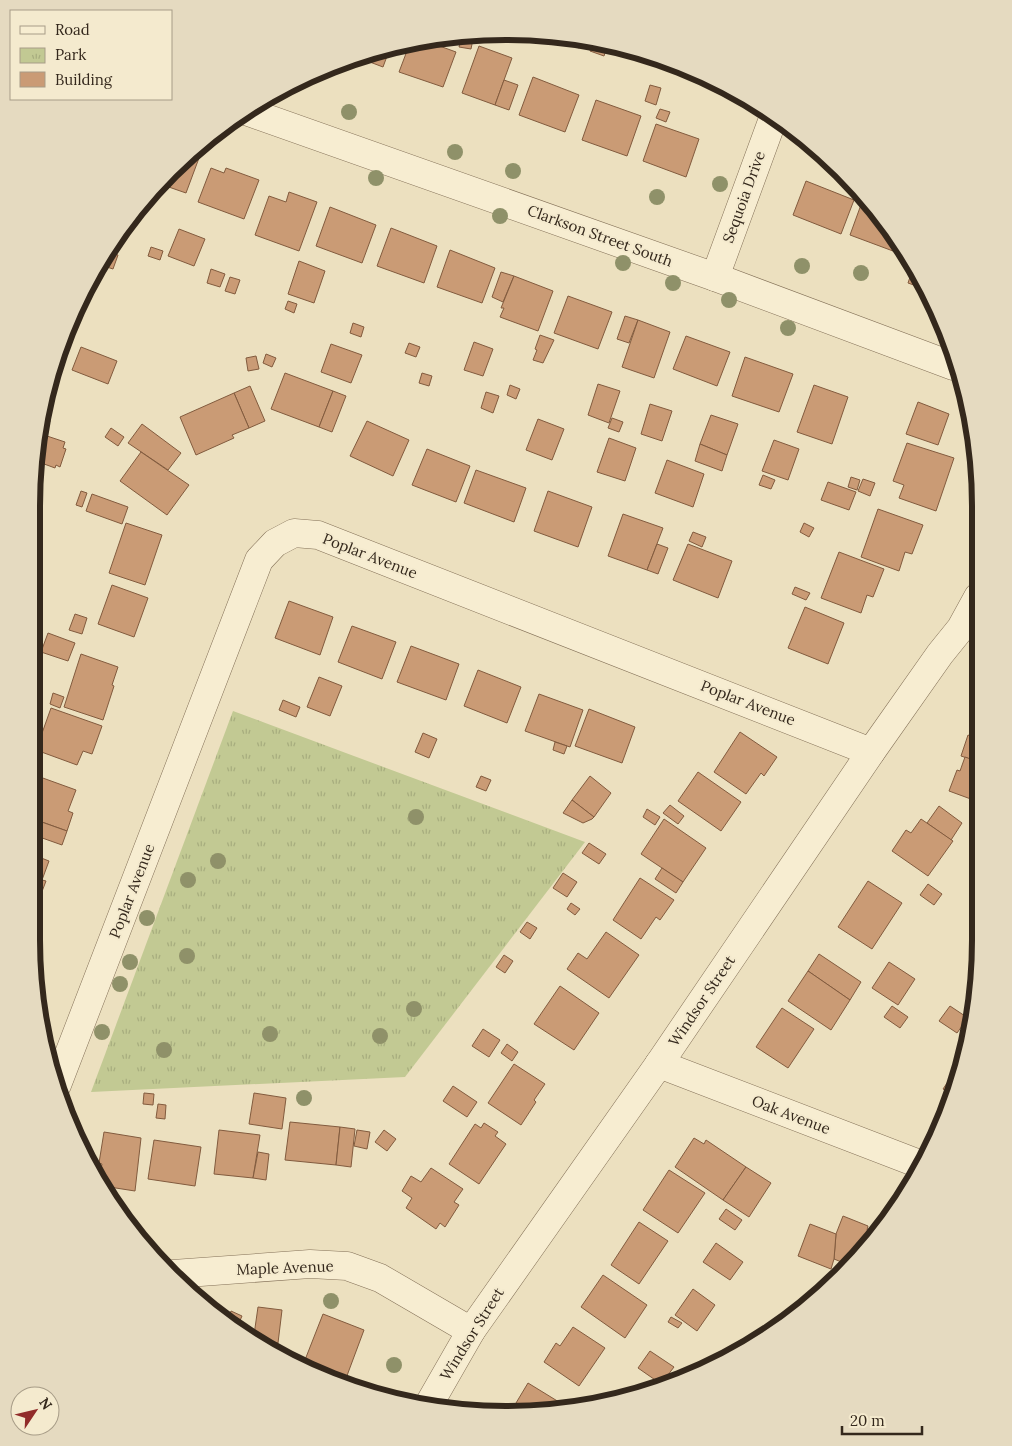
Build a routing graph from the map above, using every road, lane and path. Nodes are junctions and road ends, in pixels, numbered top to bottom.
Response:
1 (255, 114) edge
2 (771, 123) edge
3 (715, 277) junction
4 (950, 365) edge
5 (972, 608) edge
6 (871, 752) junction
7 (659, 1064) junction
8 (61, 1076) edge
9 (915, 1162) edge
10 (180, 1273) edge
11 (471, 1331) junction
12 (432, 1400) edge

1 - 3 street, Clarkson Street South
2 - 3 street, Sequoia Drive
3 - 4 street, Clarkson Street South
5 - 6 street, Windsor Street
6 - 7 street, Windsor Street
6 - 8 street, Poplar Avenue
7 - 9 street, Oak Avenue
7 - 11 street, Windsor Street
10 - 11 street, Maple Avenue
11 - 12 street, Windsor Street

